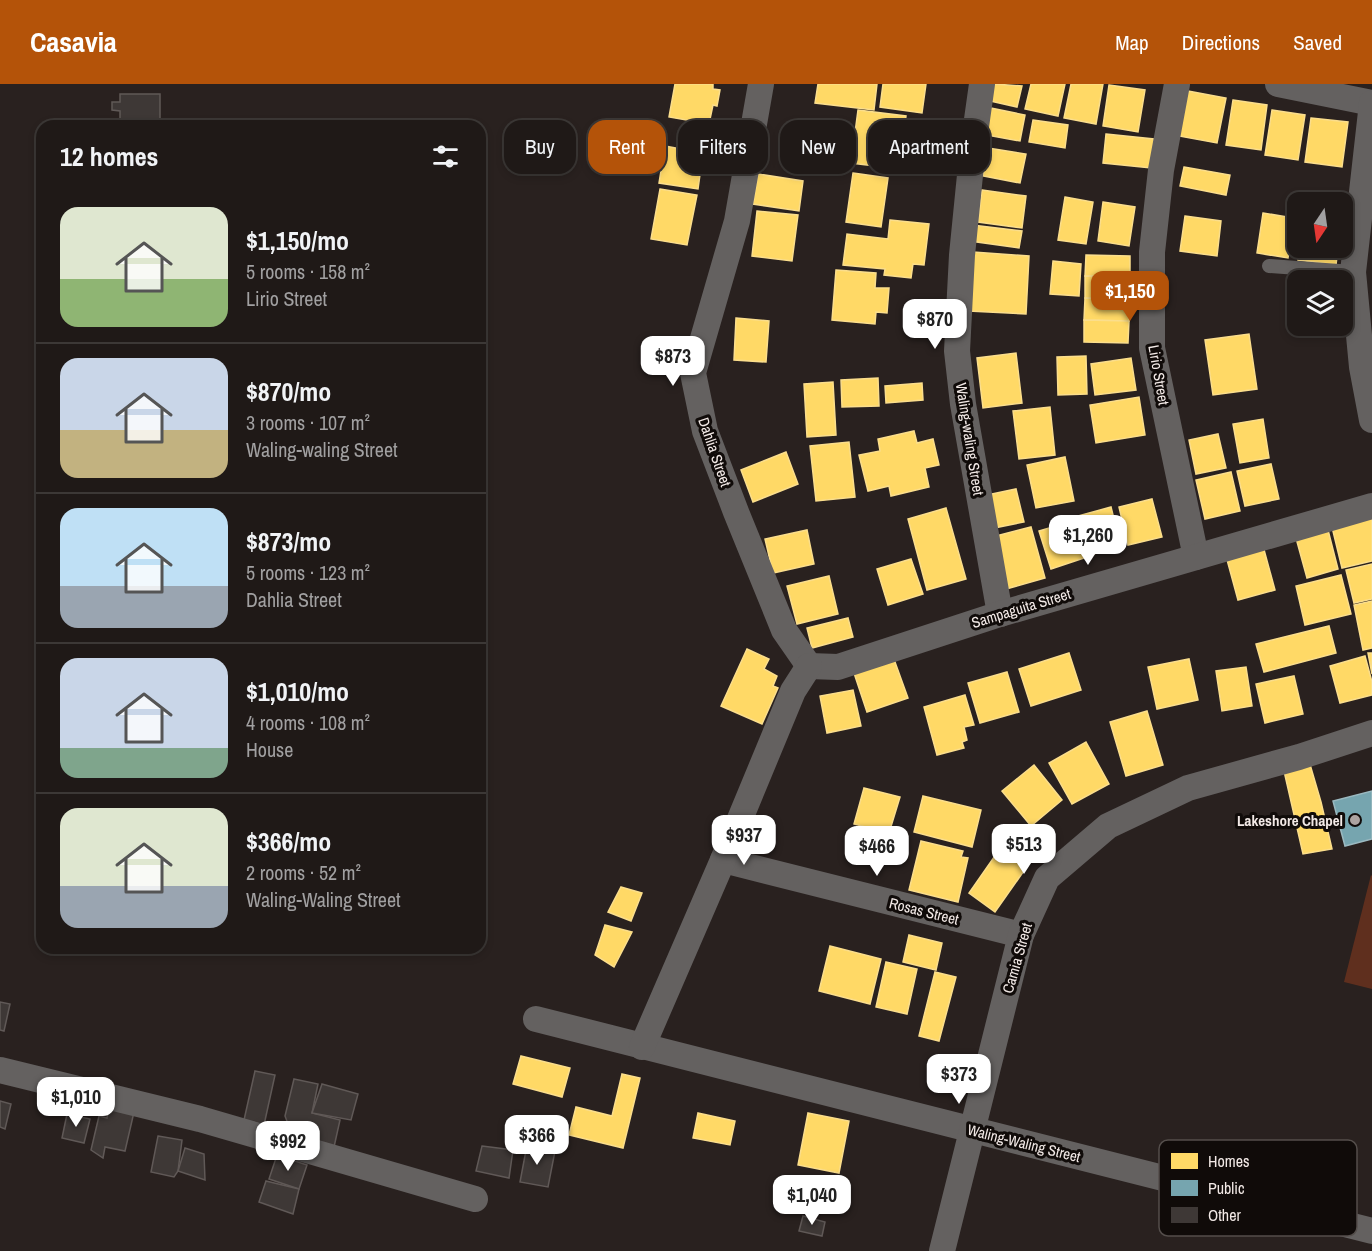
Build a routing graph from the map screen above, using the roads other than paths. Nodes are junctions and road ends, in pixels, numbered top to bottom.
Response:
1 (761, 84) edge
2 (982, 84) edge
3 (1177, 84) edge
4 (1278, 84) edge
5 (1372, 103) edge
6 (1269, 266) dead end
7 (1325, 270) edge
8 (1353, 272) joint
9 (1372, 420) edge
10 (1372, 506) edge
11 (1196, 557) junction
12 (1000, 614) junction
13 (809, 666) junction
14 (1372, 733) edge
15 (723, 860) junction
16 (1021, 935) junction
17 (536, 1019) dead end
18 (642, 1047) junction
19 (0, 1070) edge
20 (972, 1130) junction
21 (1159, 1177) edge
22 (475, 1199) dead end
23 (1357, 1227) edge
24 (1372, 1231) edge
25 (942, 1251) edge

1 - 13 street, Dahlia Street
2 - 12 street, Waling-waling Street
3 - 11 street, Lirio Street
4 - 5 street
5 - 8 street
6 - 7 lane
8 - 9 street
10 - 11 street, Sampaguita Street
11 - 12 street, Sampaguita Street
12 - 13 street, Sampaguita Street
13 - 15 street
14 - 16 street, Camia Street
15 - 16 street, Rosas Street
15 - 18 street
16 - 20 street, Camia Street
17 - 18 street, Waling-Waling Street
18 - 20 street, Waling-Waling Street
19 - 22 street
20 - 21 street, Waling-Waling Street
20 - 25 street, Camia Street
23 - 24 street, Waling-Waling Street

